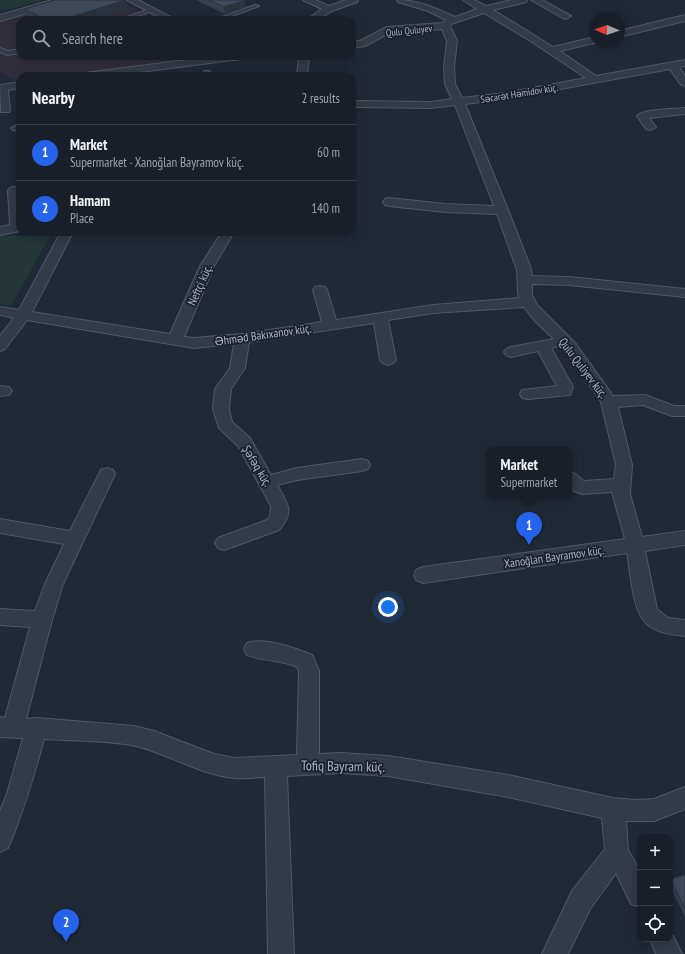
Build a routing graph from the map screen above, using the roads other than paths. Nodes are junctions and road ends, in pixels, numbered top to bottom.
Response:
1 (62, 0) edge
2 (131, 0) edge
3 (307, 0) edge
4 (354, 0) edge
5 (401, 0) edge
6 (467, 0) edge
7 (523, 0) edge
8 (535, 0) edge
9 (257, 6) dead end
10 (329, 9) junction
11 (486, 9) junction
12 (152, 10) junction
13 (133, 16) edge
14 (163, 16) edge
15 (228, 16) edge
16 (318, 16) edge
17 (566, 16) dead end
18 (0, 18) edge
19 (685, 18) edge
20 (448, 23) junction
21 (625, 33) edge
22 (589, 41) edge
23 (356, 45) edge
24 (0, 50) edge
25 (552, 50) junction
26 (16, 52) edge
27 (217, 60) edge
28 (304, 60) edge
29 (212, 61) junction
30 (685, 63) edge
31 (672, 65) junction
32 (119, 72) edge
33 (208, 72) edge
34 (302, 72) edge
35 (595, 80) junction
36 (685, 83) edge
37 (16, 86) edge
38 (1, 88) edge
39 (459, 101) junction
40 (356, 104) edge
41 (5, 110) dead end
42 (685, 111) edge
43 (650, 127) dead end
44 (14, 191) dead end
45 (389, 202) dead end
46 (16, 209) edge
47 (502, 210) junction
48 (16, 227) edge
49 (0, 231) edge
50 (65, 236) edge
51 (226, 236) edge
52 (526, 280) junction
53 (320, 290) dead end
54 (685, 293) edge
55 (528, 302) junction
56 (0, 311) edge
57 (24, 314) junction
58 (380, 317) junction
59 (330, 325) junction
60 (242, 339) junction
61 (175, 340) junction
62 (564, 340) junction
63 (542, 345) junction
64 (0, 346) edge
65 (511, 352) dead end
66 (388, 360) dead end
67 (528, 394) dead end
68 (609, 402) junction
69 (685, 411) edge
70 (362, 465) dead end
71 (107, 474) dead end
72 (267, 482) junction
73 (572, 482) edge
74 (621, 485) junction
75 (0, 526) edge
76 (685, 538) edge
77 (75, 539) junction
78 (224, 543) dead end
79 (636, 546) junction
80 (423, 575) dead end
81 (0, 617) edge
82 (42, 620) junction
83 (685, 628) edge
84 (254, 649) dead end
85 (6, 727) edge
86 (37, 728) junction
87 (308, 764) junction
88 (276, 767) junction
89 (685, 798) edge
90 (612, 809) junction
91 (0, 840) edge
92 (617, 852) junction
93 (637, 889) edge
94 (663, 942) edge
95 (281, 954) edge
96 (555, 954) edge
97 (669, 954) edge

1 - 18 street
2 - 12 street
3 - 10 street
4 - 10 street
5 - 20 street
6 - 11 street
7 - 11 street, Qulu Quluyev
8 - 17 street
9 - 15 lane
10 - 16 street
11 - 20 street, Qulu Quluyev
11 - 25 street
12 - 13 lane
12 - 14 street
19 - 21 street
20 - 23 street, Qulu Quluyev
20 - 39 street, Qulu Quliyev küç.
22 - 25 street
24 - 26 lane
25 - 35 street
27 - 29 street
28 - 34 street
29 - 32 street
29 - 33 street
30 - 31 street, Səcarət Həmidov küç.
31 - 35 street, Səcarət Həmidov küç.
31 - 36 street
35 - 39 street, Səcarət Həmidov küç.
37 - 38 street
38 - 41 street
39 - 40 street, Səcarət Həmidov küç.
39 - 47 street, Qulu Quliyev küç.
42 - 43 street
44 - 46 street
45 - 47 street
47 - 52 street, Qulu Quliyev küç.
48 - 49 street
50 - 57 street
51 - 61 street, Neftçi küç.
52 - 54 street
52 - 55 street, Qulu Quliyev küç.
53 - 59 street
55 - 58 street, Əhməd Bakıxanov küç.
55 - 62 street, Qulu Quliyev küç.
56 - 57 street, Əhməd Bakıxanov küç.
57 - 61 street, Əhməd Bakıxanov küç.
57 - 64 street
58 - 59 street, Əhməd Bakıxanov küç.
58 - 66 street
59 - 60 street, Əhməd Bakıxanov küç.
60 - 61 street, Əhməd Bakıxanov küç.
60 - 72 street, Şəfəq küç.
62 - 63 street
62 - 68 street, Qulu Quliyev küç.
63 - 65 street
63 - 67 street
68 - 69 street
68 - 74 street, Qulu Quliyev küç.
70 - 72 street
71 - 77 street
72 - 78 street, Şəfəq küç.
73 - 74 street
74 - 79 street, Qulu Quliyev küç.
75 - 77 street
76 - 79 street, Xanoğlan Bayramov küç.
77 - 82 street
79 - 80 street, Xanoğlan Bayramov küç.
79 - 83 street, Qulu Quliyev küç.
81 - 82 street
82 - 85 street
84 - 87 street
85 - 86 street, Tofiq Bayram küç.
86 - 88 street, Tofiq Bayram küç.
86 - 91 street
87 - 88 street, Tofiq Bayram küç.
87 - 90 street, Tofiq Bayram küç.
88 - 95 street
89 - 90 street, Tofiq Bayram küç.
90 - 92 street
92 - 93 street
92 - 96 street
94 - 97 street

